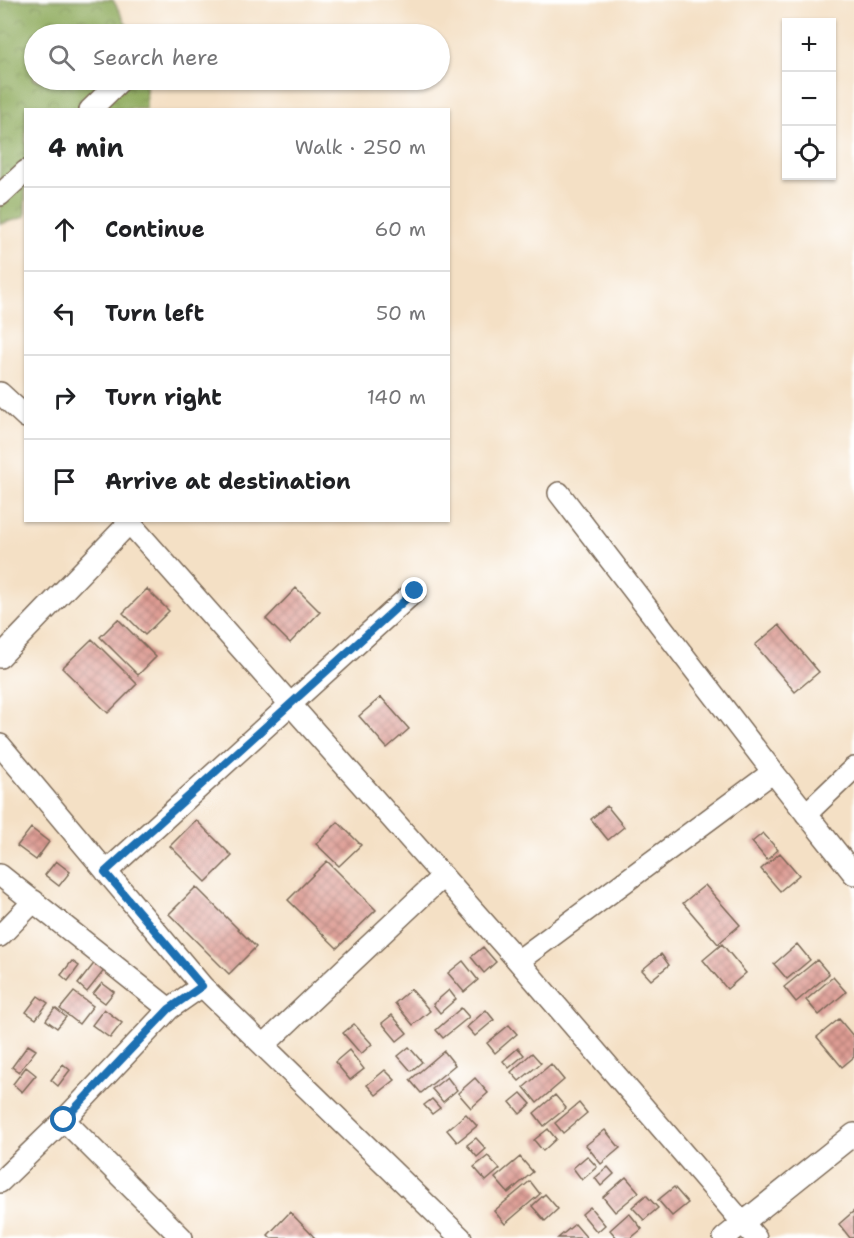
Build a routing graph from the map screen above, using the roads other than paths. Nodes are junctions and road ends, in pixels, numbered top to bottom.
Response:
1 (111, 90) edge
2 (92, 108) edge
3 (24, 173) edge
4 (0, 195) edge
5 (0, 393) edge
6 (24, 415) edge
7 (559, 493) dead end
8 (127, 522) edge
9 (129, 522) edge
10 (415, 591) dead end
11 (0, 657) edge
12 (290, 704) junction
13 (0, 745) edge
14 (854, 768) edge
15 (773, 772) junction
16 (806, 814) junction
17 (105, 872) junction
18 (0, 874) edge
19 (854, 874) edge
20 (443, 876) junction
21 (34, 901) junction
22 (0, 936) edge
23 (518, 961) junction
24 (202, 986) junction
25 (169, 1009) junction
26 (264, 1045) junction
27 (64, 1120) junction
28 (854, 1134) edge
29 (0, 1182) edge
30 (750, 1230) edge
31 (182, 1238) edge
32 (461, 1238) edge
33 (724, 1238) edge

1 - 2 street
3 - 4 street
5 - 6 street
7 - 15 street
8 - 11 street
9 - 12 street
10 - 12 street
12 - 17 street
12 - 20 street
13 - 17 street
14 - 16 street
15 - 16 street
15 - 23 street
16 - 19 street
17 - 24 street
18 - 21 street
20 - 23 street
20 - 26 street
21 - 22 street
21 - 25 street
23 - 30 street
24 - 25 street
24 - 26 street
25 - 27 street
26 - 32 street
27 - 29 street
27 - 31 street
28 - 30 street
30 - 33 street

